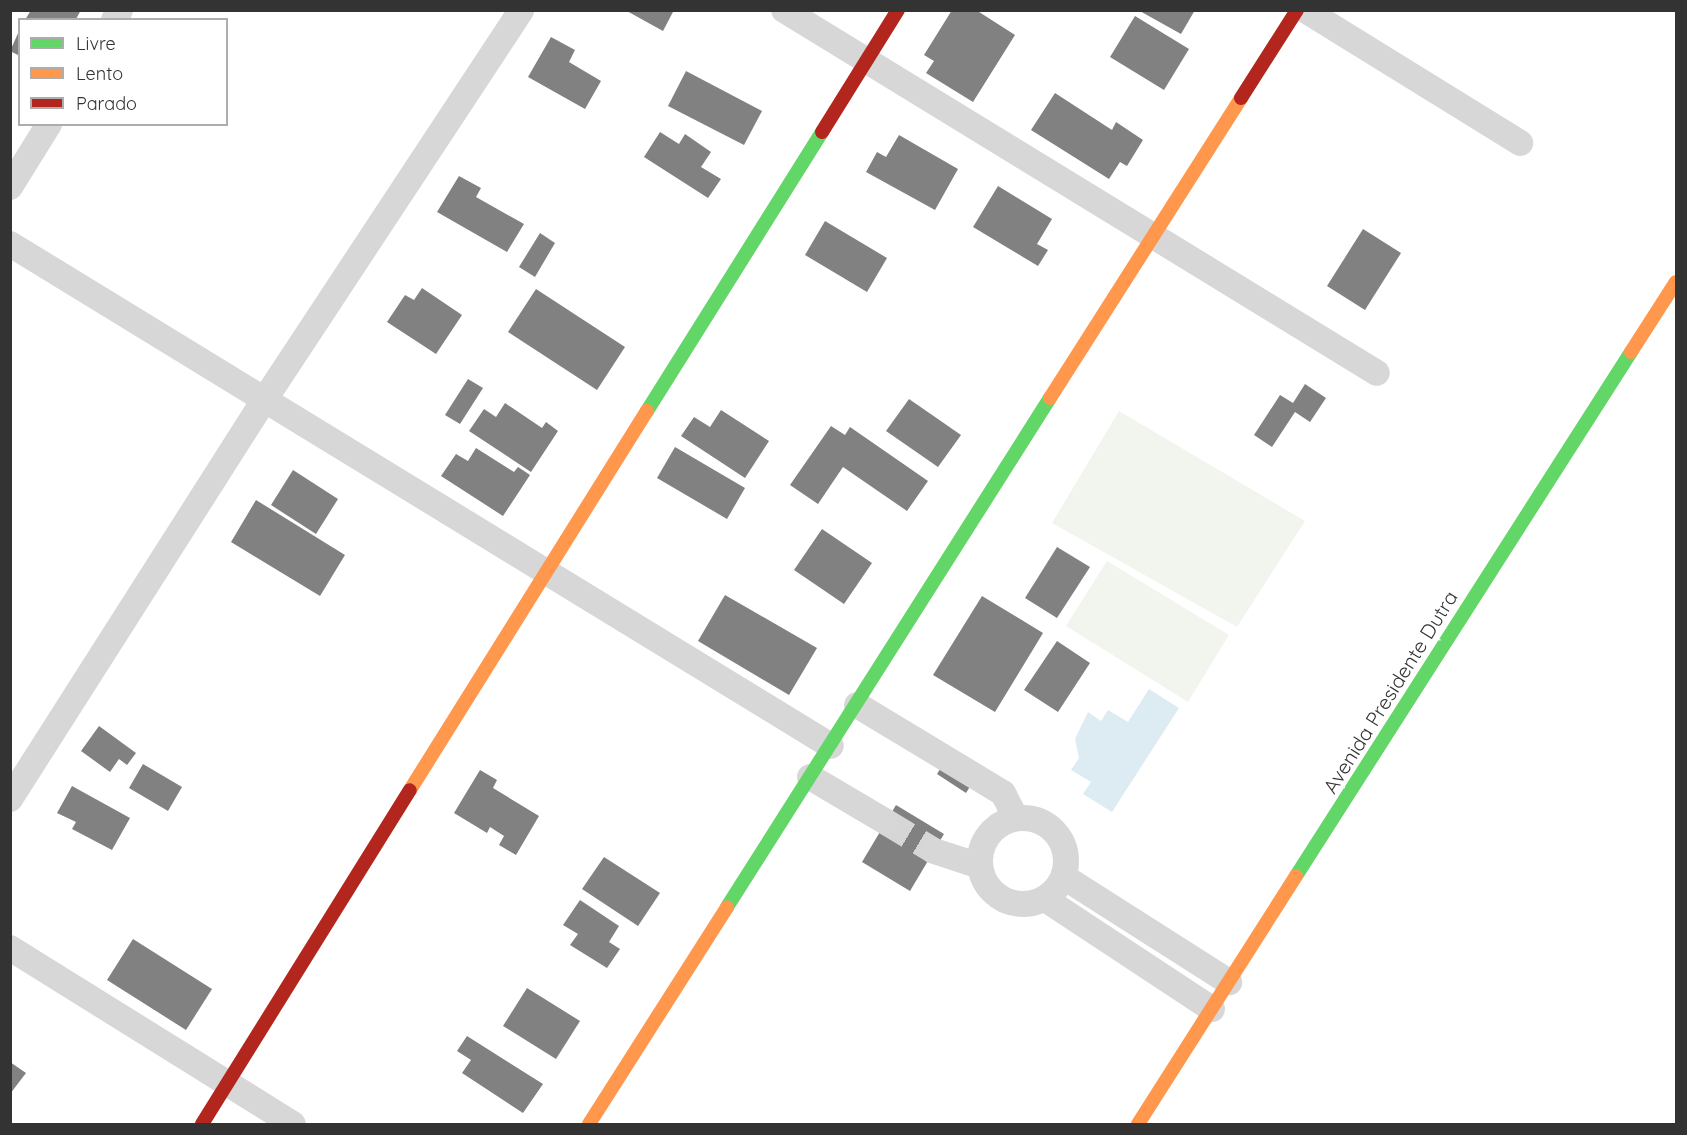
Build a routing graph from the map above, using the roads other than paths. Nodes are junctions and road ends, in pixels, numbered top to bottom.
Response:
1 (521, 10) edge
2 (784, 10) edge
3 (898, 10) edge
4 (1297, 10) edge
5 (1305, 10) edge
6 (866, 59) junction
7 (48, 126) edge
8 (1520, 143) dead end
9 (10, 187) edge
10 (1156, 236) junction
11 (10, 244) edge
12 (1677, 282) edge
13 (1377, 373) dead end
14 (263, 402) junction
15 (548, 574) junction
16 (857, 705) junction
17 (831, 746) junction
18 (810, 777) junction
19 (10, 800) edge
20 (1016, 818) junction
21 (886, 822) tunnel mouth
22 (934, 851) tunnel mouth
23 (980, 866) junction
24 (1064, 877) junction
25 (1045, 899) junction
26 (10, 948) edge
27 (1229, 982) junction
28 (1212, 1009) junction
29 (228, 1086) junction
30 (202, 1125) edge
31 (293, 1125) edge
32 (590, 1125) edge
33 (1138, 1125) edge

1 - 14 street
2 - 6 street
3 - 6 main road
4 - 10 main road
5 - 8 street
6 - 10 street
6 - 15 main road
7 - 9 street
10 - 13 street
10 - 16 main road
11 - 14 street
12 - 27 main road, Avenida Presidente Dutra
14 - 15 street
14 - 19 street
15 - 17 street
15 - 29 main road
16 - 17 main road
16 - 20 street
17 - 18 main road
18 - 21 street
18 - 32 main road
20 - 23 street
20 - 24 street
22 - 23 street
23 - 25 street
24 - 25 street
24 - 27 street
25 - 28 street
26 - 29 street
27 - 28 main road, Avenida Presidente Dutra
28 - 33 main road, Avenida Presidente Dutra
29 - 30 main road
29 - 31 street

